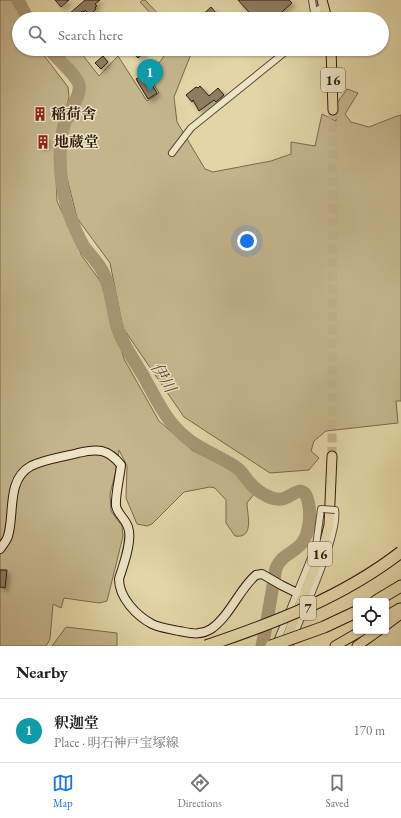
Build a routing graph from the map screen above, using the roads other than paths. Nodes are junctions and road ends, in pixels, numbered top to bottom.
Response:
1 (312, 0) edge
2 (323, 3) edge
3 (314, 12) joint
4 (280, 56) edge
5 (331, 56) edge
6 (334, 110) tunnel mouth
7 (172, 153) dead end
8 (332, 456) tunnel mouth
9 (0, 549) edge
10 (401, 552) edge
11 (401, 586) edge
12 (297, 593) junction
13 (381, 598) edge
14 (401, 608) edge
15 (353, 613) edge
16 (389, 614) edge
17 (401, 614) edge
18 (389, 623) edge
19 (356, 634) edge
20 (374, 634) edge
21 (206, 646) edge
22 (271, 646) edge
23 (276, 646) edge
24 (284, 646) edge
25 (289, 646) edge
26 (335, 646) edge
27 (357, 646) edge

1 - 3 street
2 - 3 street
4 - 7 street
5 - 6 main road, 16
8 - 24 main road, 16
9 - 12 street
10 - 21 highway, 7, bridge
11 - 13 highway
12 - 23 street
12 - 25 street, bridge
14 - 16 main road
15 - 22 highway, 7, bridge
17 - 18 main road
19 - 26 main road
20 - 27 main road

